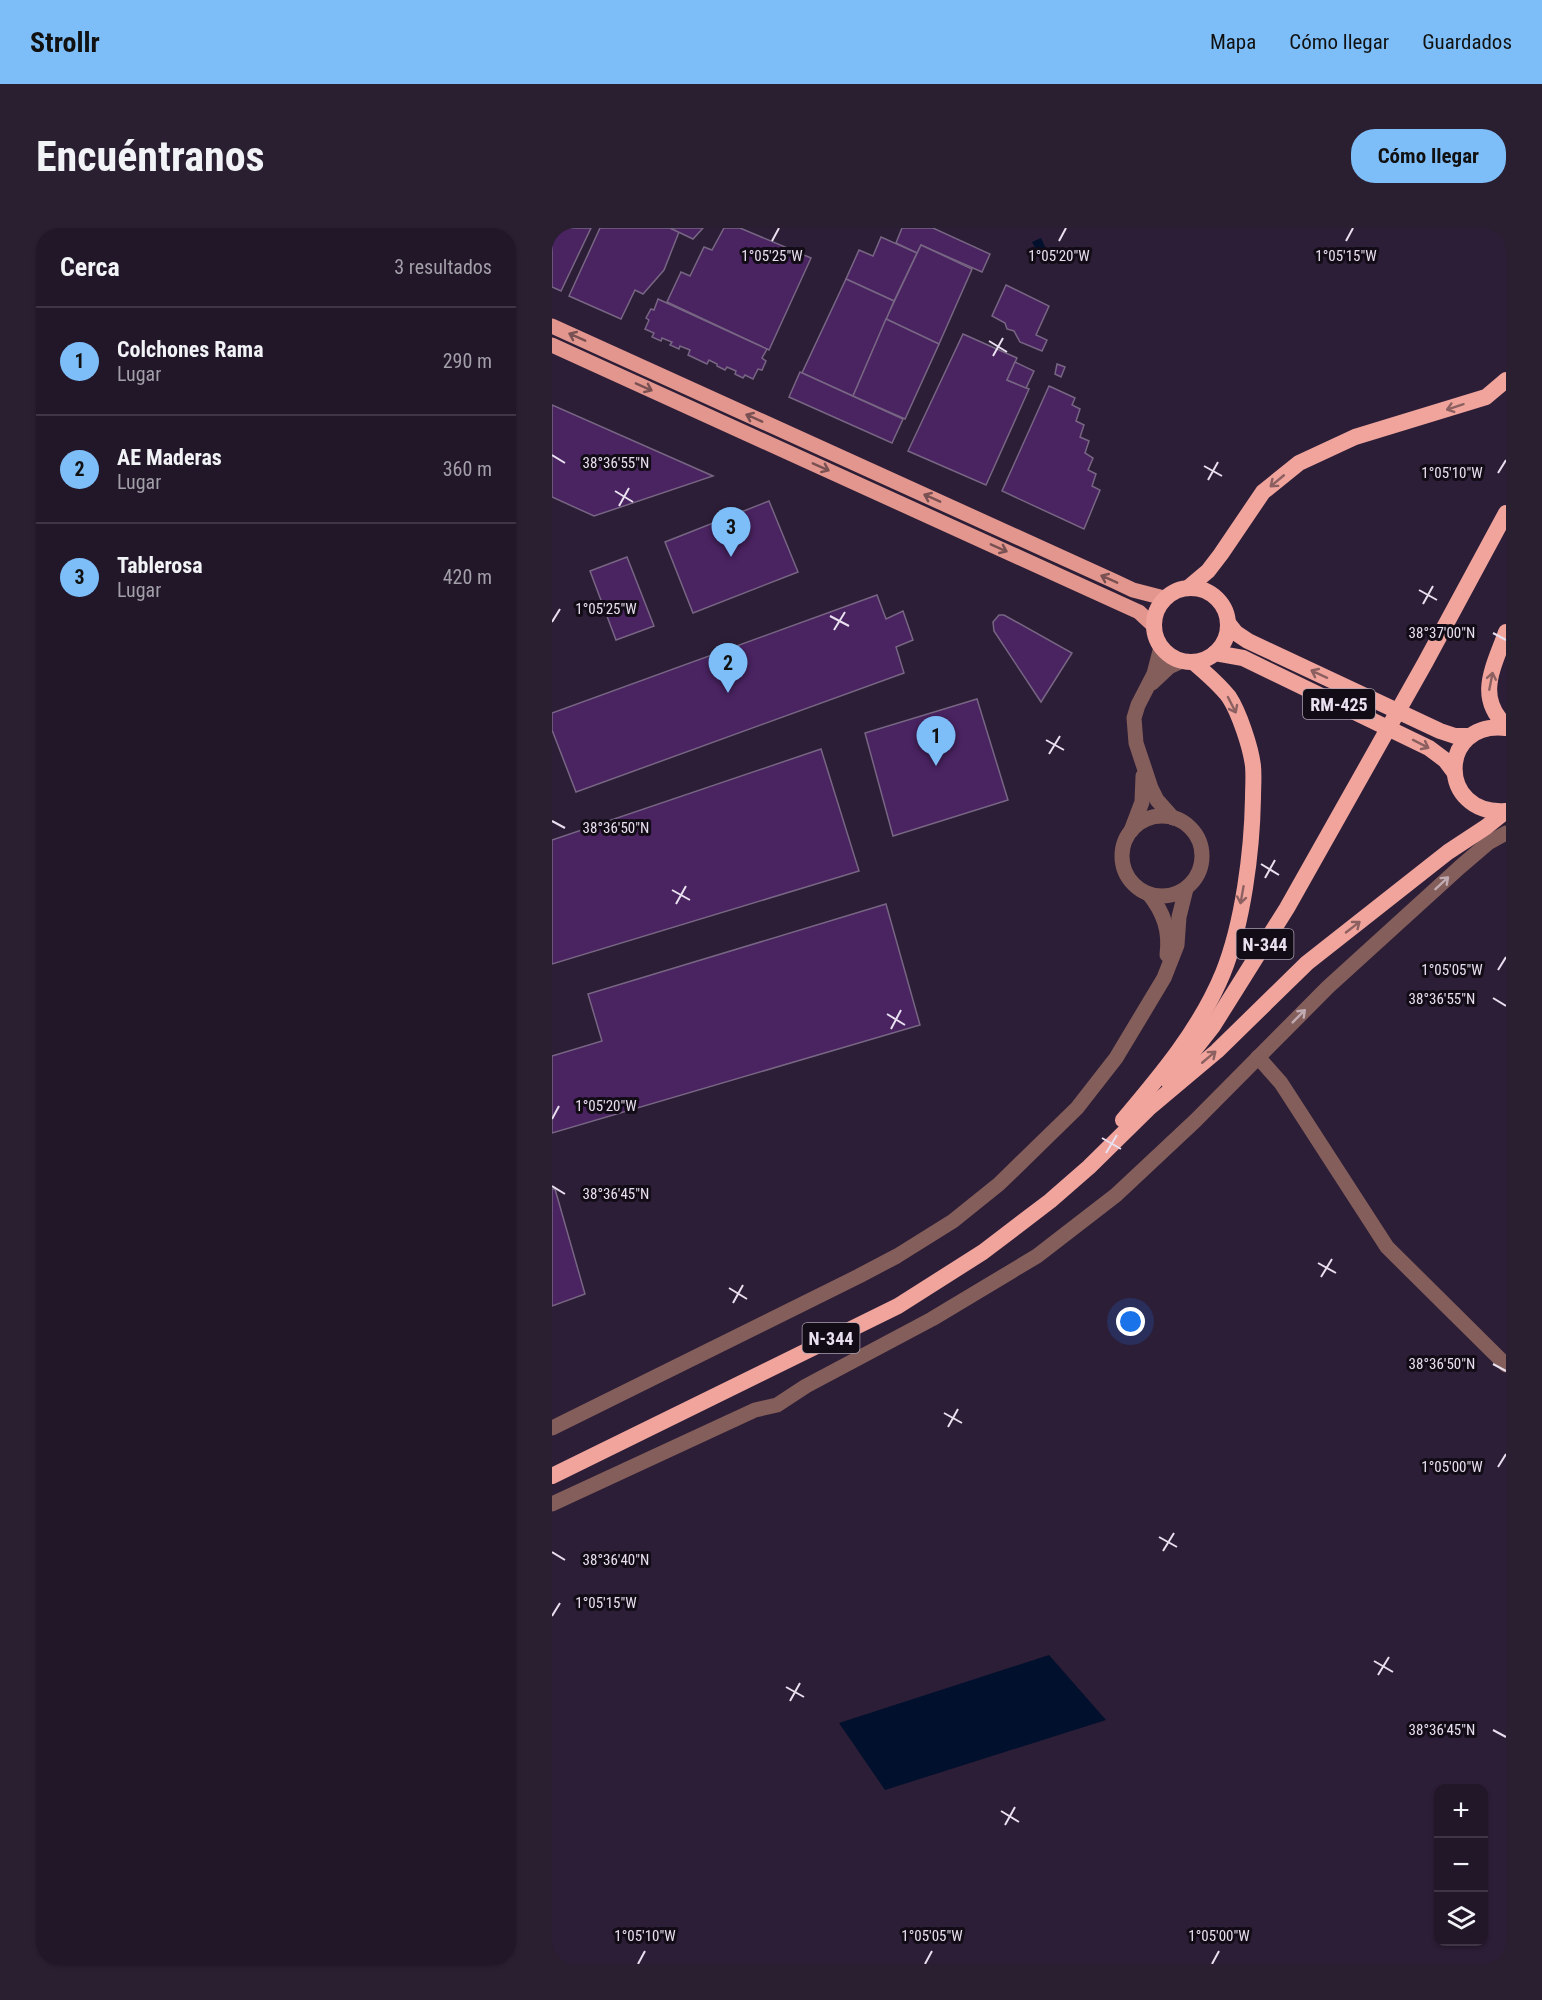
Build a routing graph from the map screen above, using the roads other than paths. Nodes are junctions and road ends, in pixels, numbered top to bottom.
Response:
1 (552, 326) edge
2 (552, 345) edge
3 (1506, 380) edge
4 (1506, 513) edge
5 (1189, 587) junction
6 (1164, 598) junction
7 (1228, 623) junction
8 (1153, 625) junction
9 (1506, 632) edge
10 (1161, 647) junction
11 (1215, 653) junction
12 (1188, 661) junction
13 (1146, 690) junction
14 (1506, 727) edge
15 (1469, 736) junction
16 (1143, 770) junction
17 (1454, 772) junction
18 (1506, 811) edge
19 (1173, 818) junction
20 (1131, 831) junction
21 (1506, 833) edge
22 (1186, 889) junction
23 (1149, 894) junction
24 (1164, 978) junction
25 (1258, 1057) junction
26 (1148, 1109) junction
27 (1089, 1167) junction
28 (1506, 1365) edge
29 (552, 1428) edge
30 (552, 1476) edge
31 (552, 1504) edge

6 -> 1 main road
2 -> 8 main road
3 -> 5 highway
4 - 26 highway, N-344
5 - 6 highway
5 - 7 highway
6 - 8 highway
7 - 11 highway
15 -> 7 highway, RM-425
8 - 10 highway
14 -> 9 highway
10 - 12 highway
10 - 13 street
11 - 12 highway
11 -> 17 highway, RM-425
12 - 13 street
12 -> 27 highway
13 - 16 street
14 - 15 highway
15 - 17 highway
16 - 19 street
16 - 20 street
17 - 18 highway
26 -> 18 highway
19 - 20 street
19 - 22 street
20 - 23 street
25 -> 21 street
22 - 23 street
22 - 24 street
23 - 24 street
24 - 29 street
25 - 28 street
25 - 31 street
26 - 27 highway, N-344
27 - 30 highway, N-344

